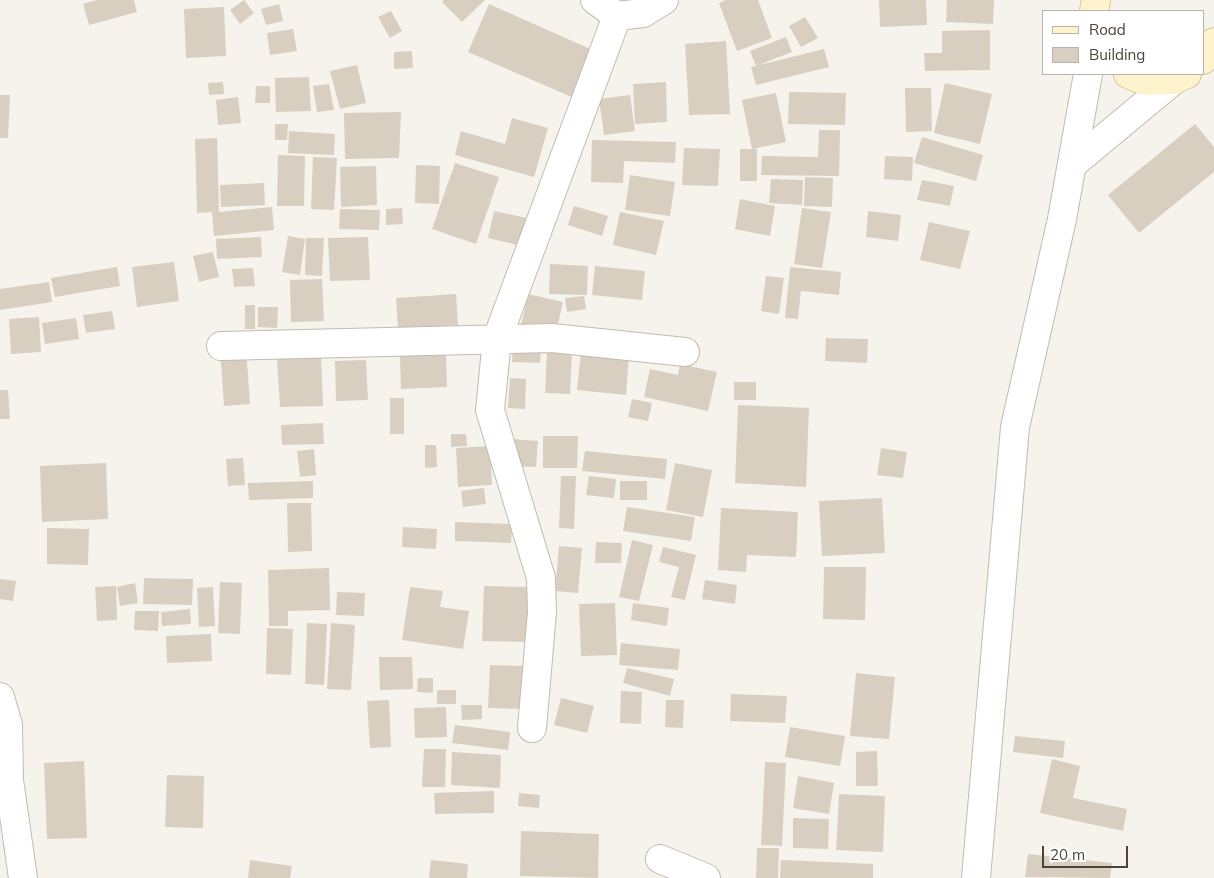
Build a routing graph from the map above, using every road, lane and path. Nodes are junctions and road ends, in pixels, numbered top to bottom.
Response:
1 (595, 0) edge
2 (664, 0) edge
3 (617, 16) junction
4 (1214, 42) edge
5 (1204, 58) edge
6 (1088, 75) edge
7 (1130, 75) edge
8 (1181, 77) edge
9 (1073, 164) junction
10 (497, 339) junction
11 (221, 346) dead end
12 (685, 352) dead end
13 (0, 697) edge
14 (532, 728) dead end
15 (660, 859) dead end
16 (15, 870) edge
17 (706, 878) edge
18 (976, 878) edge

1 - 3 street
2 - 3 street
3 - 10 street
4 - 5 main road
6 - 9 street
7 - 8 main road
8 - 9 street
9 - 18 street
10 - 11 street
10 - 12 street
10 - 14 street
13 - 16 street
15 - 17 street

